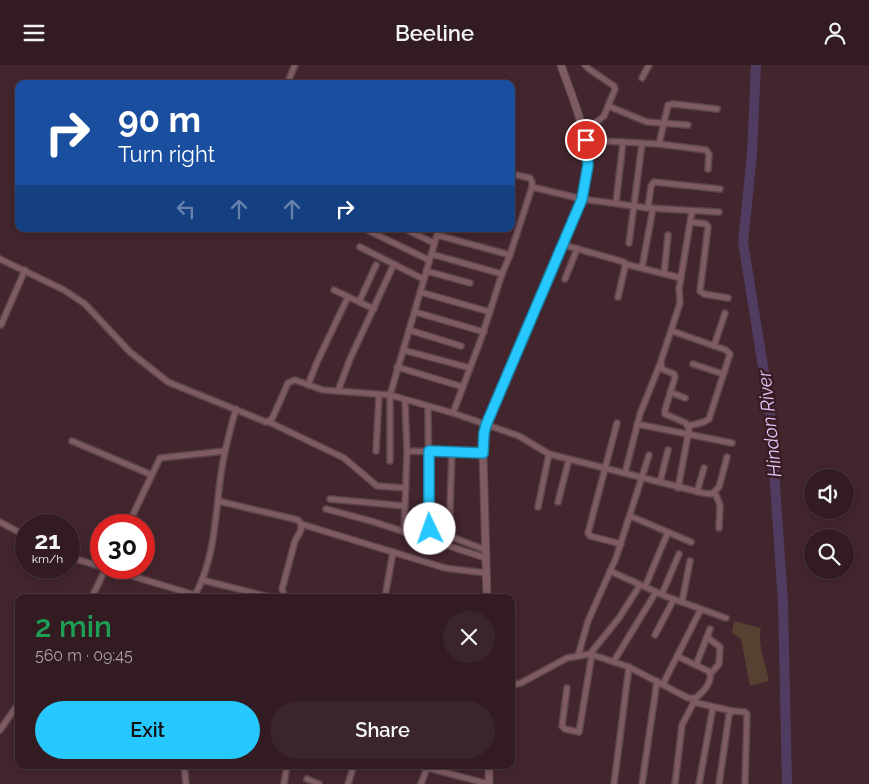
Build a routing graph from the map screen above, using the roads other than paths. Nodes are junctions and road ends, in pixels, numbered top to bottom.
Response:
1 (295, 65) edge
2 (561, 65) edge
3 (584, 65) edge
4 (649, 65) edge
5 (642, 78) dead end
6 (289, 80) edge
7 (608, 106) junction
8 (717, 109) dead end
9 (663, 124) junction
10 (688, 125) dead end
11 (585, 136) junction
12 (623, 143) junction
13 (642, 144) junction
14 (659, 145) junction
15 (708, 169) dead end
16 (515, 175) edge
17 (532, 187) junction
18 (720, 189) dead end
19 (582, 199) junction
20 (616, 203) junction
21 (634, 206) junction
22 (651, 208) junction
23 (692, 211) junction
24 (719, 212) dead end
25 (691, 222) junction
26 (372, 232) edge
27 (411, 232) edge
28 (437, 232) edge
29 (436, 235) junction
30 (668, 235) dead end
31 (434, 243) junction
32 (629, 243) dead end
33 (564, 245) junction
34 (360, 247) dead end
35 (577, 249) junction
36 (510, 255) junction
37 (430, 257) junction
38 (0, 259) edge
39 (394, 264) junction
40 (625, 264) junction
41 (376, 265) dead end
42 (642, 268) junction
43 (25, 270) junction
44 (426, 271) junction
45 (502, 274) junction
46 (664, 274) junction
47 (681, 278) junction
48 (423, 279) junction
49 (565, 279) dead end
50 (470, 283) dead end
51 (334, 290) dead end
52 (420, 292) junction
53 (348, 297) junction
54 (618, 297) dead end
55 (728, 298) dead end
56 (360, 302) junction
57 (374, 309) junction
58 (415, 312) junction
59 (490, 312) junction
60 (725, 313) dead end
61 (1, 325) dead end
62 (409, 330) junction
63 (672, 331) junction
64 (484, 332) junction
65 (461, 346) dead end
66 (714, 346) junction
67 (403, 350) junction
68 (661, 363) junction
69 (694, 363) dead end
70 (397, 367) junction
71 (470, 368) junction
72 (723, 374) junction
73 (308, 385) junction
74 (464, 387) junction
75 (338, 391) junction
76 (670, 393) junction
77 (379, 395) junction
78 (390, 395) junction
79 (685, 398) dead end
80 (406, 400) junction
81 (428, 406) junction
82 (236, 409) junction
83 (453, 413) junction
84 (269, 422) junction
85 (617, 423) dead end
86 (637, 424) junction
87 (486, 425) junction
88 (688, 426) junction
89 (690, 435) junction
90 (72, 441) dead end
91 (732, 443) dead end
92 (668, 450) dead end
93 (225, 451) junction
94 (376, 451) dead end
95 (407, 451) junction
96 (429, 451) junction
97 (452, 451) junction
98 (483, 453) junction
99 (549, 454) junction
100 (649, 455) dead end
101 (727, 457) dead end
102 (569, 459) junction
103 (390, 461) dead end
104 (605, 467) junction
105 (704, 468) dead end
106 (626, 473) junction
107 (152, 475) junction
108 (643, 477) junction
109 (660, 483) junction
110 (406, 488) junction
111 (678, 488) junction
112 (697, 492) junction
113 (715, 493) junction
114 (330, 499) dead end
115 (218, 501) junction
116 (558, 502) dead end
117 (405, 506) junction
118 (538, 507) dead end
119 (326, 509) dead end
120 (133, 514) edge
121 (630, 516) junction
122 (0, 521) edge
123 (302, 524) junction
124 (719, 528) dead end
125 (15, 530) edge
126 (404, 532) junction
127 (668, 532) junction
128 (449, 537) junction
129 (691, 542) dead end
130 (621, 544) junction
131 (445, 545) junction
132 (393, 552) junction
133 (486, 554) junction
134 (679, 554) dead end
135 (690, 561) dead end
136 (610, 571) junction
137 (486, 573) junction
138 (101, 579) edge
139 (141, 579) edge
140 (202, 580) junction
141 (643, 586) junction
142 (659, 593) junction
143 (95, 594) edge
144 (188, 594) edge
145 (195, 594) edge
146 (258, 594) edge
147 (284, 594) edge
148 (385, 594) edge
149 (487, 594) edge
150 (674, 599) junction
151 (682, 602) junction
152 (701, 609) junction
153 (726, 618) dead end
154 (710, 629) dead end
155 (655, 635) dead end
156 (707, 637) junction
157 (591, 654) junction
158 (578, 656) junction
159 (677, 656) junction
160 (614, 661) junction
161 (696, 665) junction
162 (629, 667) junction
163 (710, 673) junction
164 (660, 683) junction
165 (515, 684) edge
166 (567, 688) dead end
167 (695, 700) junction
168 (712, 707) junction
169 (15, 708) edge
170 (732, 711) junction
171 (0, 729) edge
172 (184, 769) edge
173 (286, 769) edge
174 (353, 769) edge
175 (427, 769) edge
176 (431, 769) edge
177 (489, 769) edge
178 (307, 779) dead end
179 (186, 784) edge
180 (284, 784) edge
181 (320, 784) edge
182 (348, 784) edge
183 (421, 784) edge
184 (489, 784) edge
185 (614, 784) edge
186 (642, 784) edge
187 (674, 784) edge
188 (699, 784) edge
189 (719, 784) edge
190 (745, 784) edge

1 - 6 street
2 - 11 street
3 - 7 street
4 - 5 street
7 - 9 street
7 - 11 street
8 - 9 street
9 - 10 street
9 - 14 street
11 - 12 street
11 - 19 street
12 - 13 street
12 - 20 street
13 - 14 street
13 - 21 street
14 - 15 street
16 - 17 street
17 - 19 street
17 - 36 street
18 - 22 street
19 - 20 street
19 - 33 street
20 - 21 street
21 - 22 street
21 - 32 street
22 - 23 street
22 - 42 street
23 - 24 street
23 - 25 street
25 - 47 street
25 - 55 street
26 - 37 street
27 - 31 street
28 - 29 street
29 - 31 street
29 - 36 street
30 - 46 street
31 - 37 street
33 - 35 street
33 - 87 street
34 - 39 street
35 - 40 street
35 - 49 street
36 - 45 street
37 - 44 street
37 - 45 street
38 - 43 street
39 - 48 street
39 - 57 street
40 - 42 street
40 - 54 street
41 - 56 street
42 - 46 street
43 - 61 street
43 - 82 street
44 - 48 street
44 - 50 street
45 - 59 street
46 - 47 street
47 - 63 street
48 - 52 street
51 - 53 street
52 - 58 street
52 - 59 street
53 - 56 street
53 - 73 street
56 - 57 street
57 - 75 street
58 - 62 street
58 - 64 street
59 - 64 street
60 - 66 street
62 - 65 street
62 - 67 street
63 - 66 street
63 - 68 street
64 - 71 street
66 - 72 street
67 - 70 street
67 - 71 street
68 - 76 street
68 - 86 street
69 - 72 street
70 - 74 street
70 - 78 street
71 - 74 street
72 - 88 street
73 - 75 street
73 - 84 street
74 - 83 street
75 - 77 street
76 - 79 street
76 - 88 street
77 - 78 street
77 - 94 street
78 - 80 street
78 - 103 street
80 - 81 street
80 - 95 street
81 - 83 street
81 - 96 street
82 - 84 street
82 - 93 street
83 - 87 street
84 - 110 street
85 - 104 street
86 - 89 street
86 - 106 street
87 - 98 street
87 - 99 street
88 - 89 street
89 - 91 street
89 - 111 street
90 - 107 street
92 - 109 street
93 - 107 street
93 - 115 street
95 - 96 street
95 - 110 street
96 - 97 street
96 - 128 street
97 - 98 street
97 - 128 street
98 - 133 street
99 - 102 street
99 - 118 street
100 - 108 street
101 - 113 street
102 - 104 street
102 - 116 street
104 - 106 street
104 - 130 street
105 - 112 street
106 - 108 street
107 - 120 street
108 - 109 street
108 - 121 street
109 - 111 street
110 - 117 street
111 - 112 street
112 - 113 street
113 - 124 street
114 - 117 street
115 - 123 street
115 - 140 street
117 - 126 street
119 - 126 street
121 - 127 street
121 - 130 street
122 - 125 street
123 - 132 street
123 - 147 street
126 - 131 street
127 - 129 street
127 - 141 street
128 - 131 street
128 - 133 street
130 - 136 street
131 - 133 street
132 - 137 street
132 - 148 street
133 - 137 street
134 - 142 street
135 - 151 street
136 - 141 street
136 - 158 street
137 - 149 street
138 - 143 street
139 - 144 street
140 - 145 street
140 - 146 street
141 - 142 street
141 - 157 street
142 - 150 street
142 - 160 street
150 - 151 street
150 - 155 street
151 - 152 street
152 - 153 street
152 - 159 street
154 - 156 street
156 - 161 street
156 - 163 street
157 - 158 street
157 - 160 street
157 - 166 street
158 - 165 street
159 - 161 street
159 - 164 street
160 - 162 street
161 - 163 street
162 - 164 street
162 - 185 street
163 - 167 street
164 - 167 street
164 - 186 street
167 - 168 street
167 - 187 street
168 - 170 street
168 - 188 street
169 - 171 street
170 - 189 street
170 - 190 street
172 - 179 street
173 - 180 street
174 - 182 street
175 - 183 street
176 - 184 street
177 - 184 street
178 - 181 street

